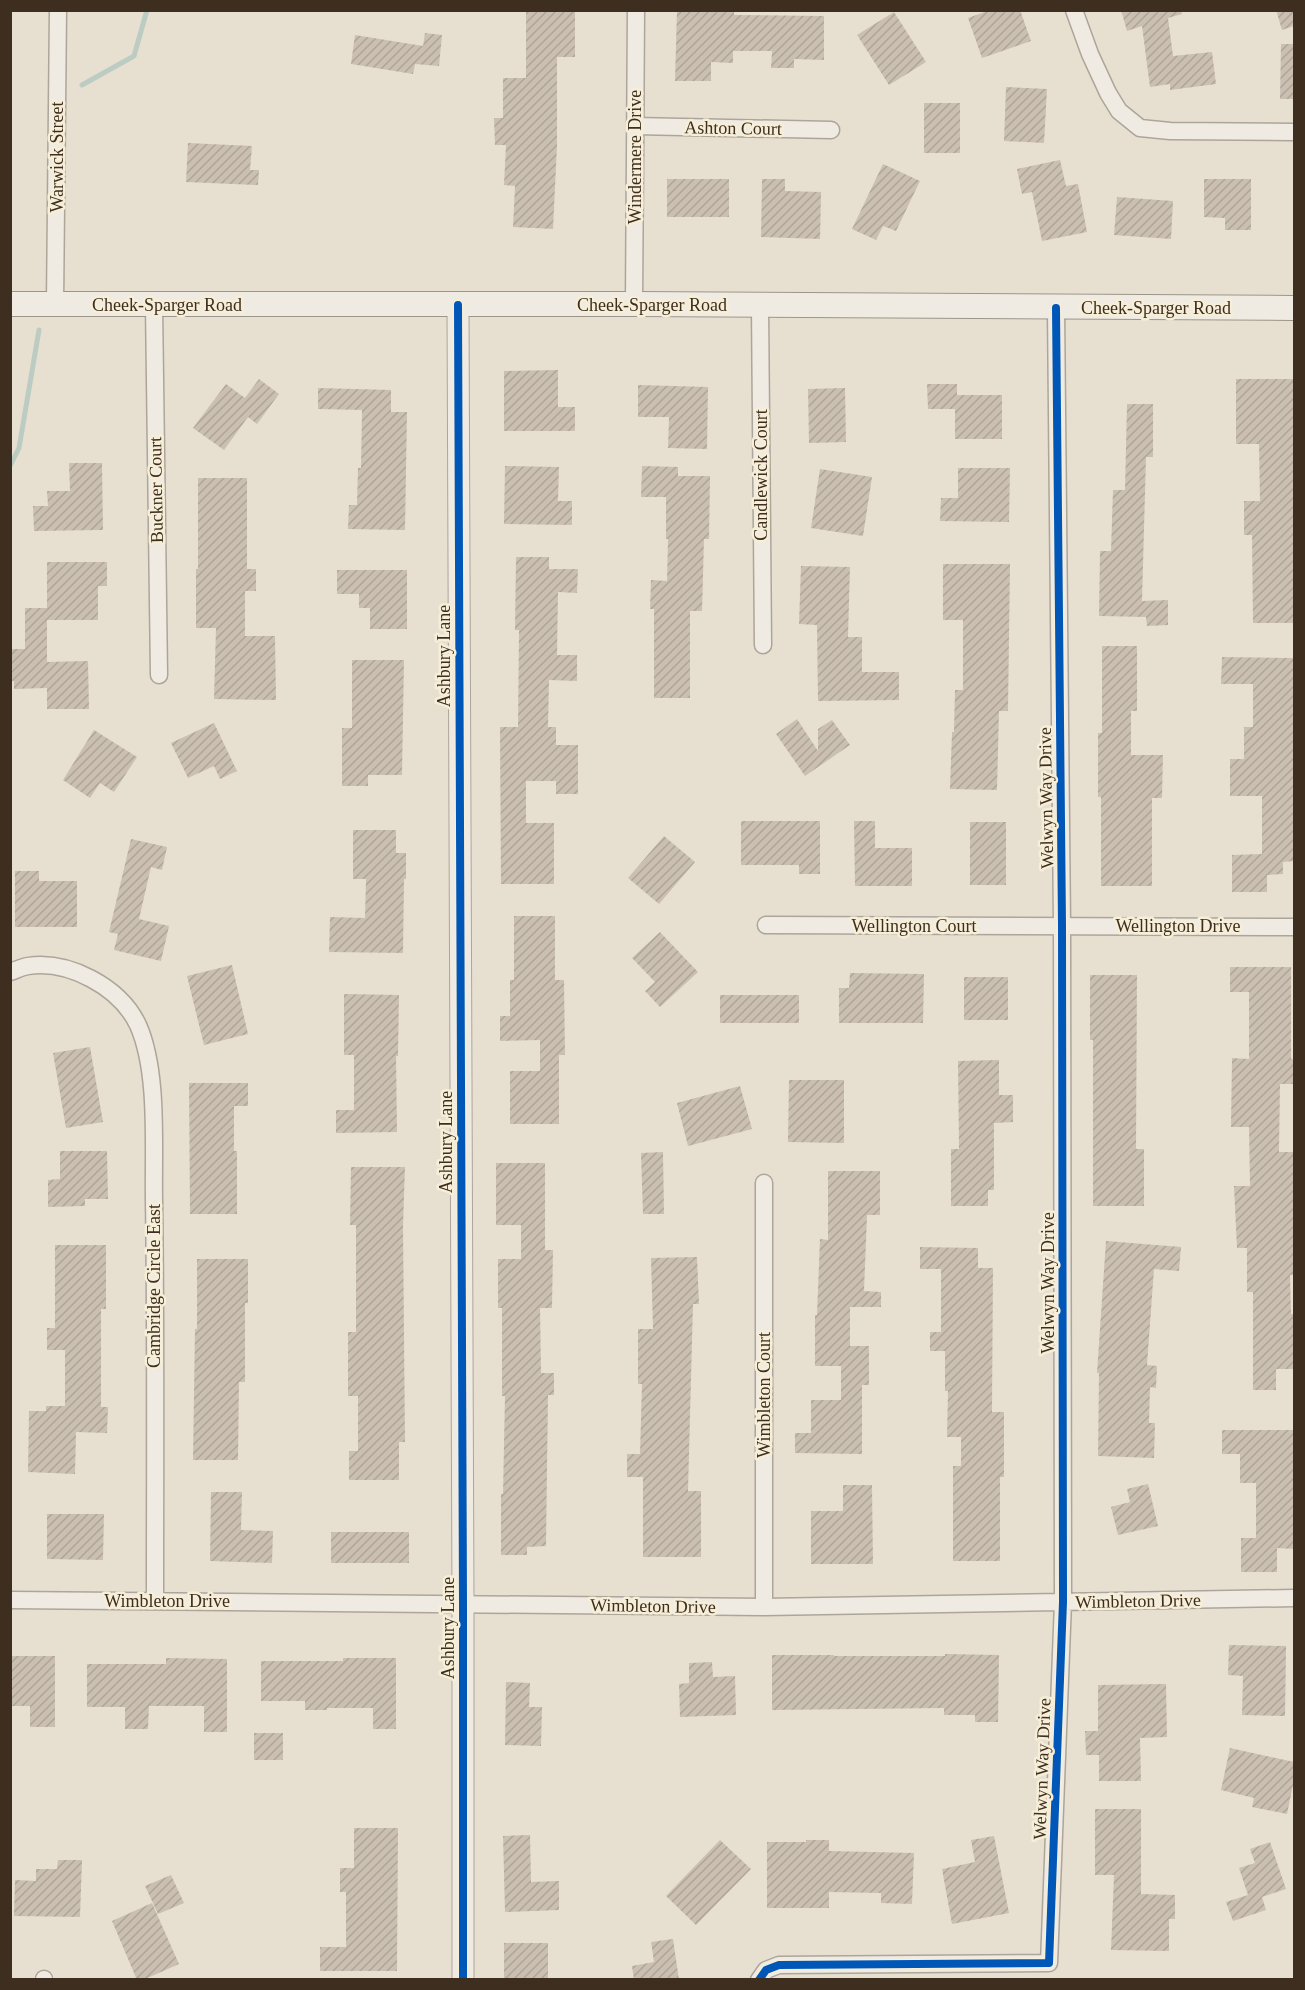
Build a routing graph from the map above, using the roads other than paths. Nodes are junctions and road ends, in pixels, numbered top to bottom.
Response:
1 (58, 10) edge
2 (636, 10) edge
3 (1074, 10) edge
4 (635, 126) junction
5 (831, 130) dead end
6 (1294, 132) edge
7 (10, 304) edge
8 (56, 304) junction
9 (634, 304) junction
10 (154, 305) junction
11 (458, 305) junction
12 (760, 306) junction
13 (1056, 308) junction
14 (1294, 309) edge
15 (763, 645) dead end
16 (159, 675) dead end
17 (766, 926) dead end
18 (1062, 926) junction
19 (1294, 927) edge
20 (10, 972) edge
21 (764, 1183) dead end
22 (1294, 1598) edge
23 (10, 1600) edge
24 (155, 1601) junction
25 (1063, 1602) junction
26 (463, 1604) junction
27 (764, 1607) junction
28 (462, 1980) edge
29 (759, 1980) edge

1 - 8 street, Warwick Street
2 - 4 street, Windermere Drive
3 - 6 street
4 - 5 street, Ashton Court
4 - 9 street, Windermere Drive
7 - 8 main road, Cheek-Sparger Road
8 - 10 main road, Cheek-Sparger Road
9 - 11 main road, Cheek-Sparger Road
9 - 12 main road, Cheek-Sparger Road
10 - 11 main road, Cheek-Sparger Road
10 - 16 street, Buckner Court
11 - 26 street, Ashbury Lane
12 - 13 main road, Cheek-Sparger Road
12 - 15 street, Candlewick Court
13 - 14 main road, Cheek-Sparger Road
13 - 18 street, Welwyn Way Drive
17 - 18 street, Wellington Court
18 - 19 street, Wellington Drive
18 - 25 street, Welwyn Way Drive
20 - 24 street, Cambridge Circle East
21 - 27 street, Wimbleton Court
22 - 25 street, Wimbleton Drive
23 - 24 street, Wimbleton Drive
24 - 26 street, Wimbleton Drive
25 - 27 street, Wimbleton Drive
25 - 29 street, Welwyn Way Drive
26 - 27 street, Wimbleton Drive
26 - 28 street, Ashbury Lane

